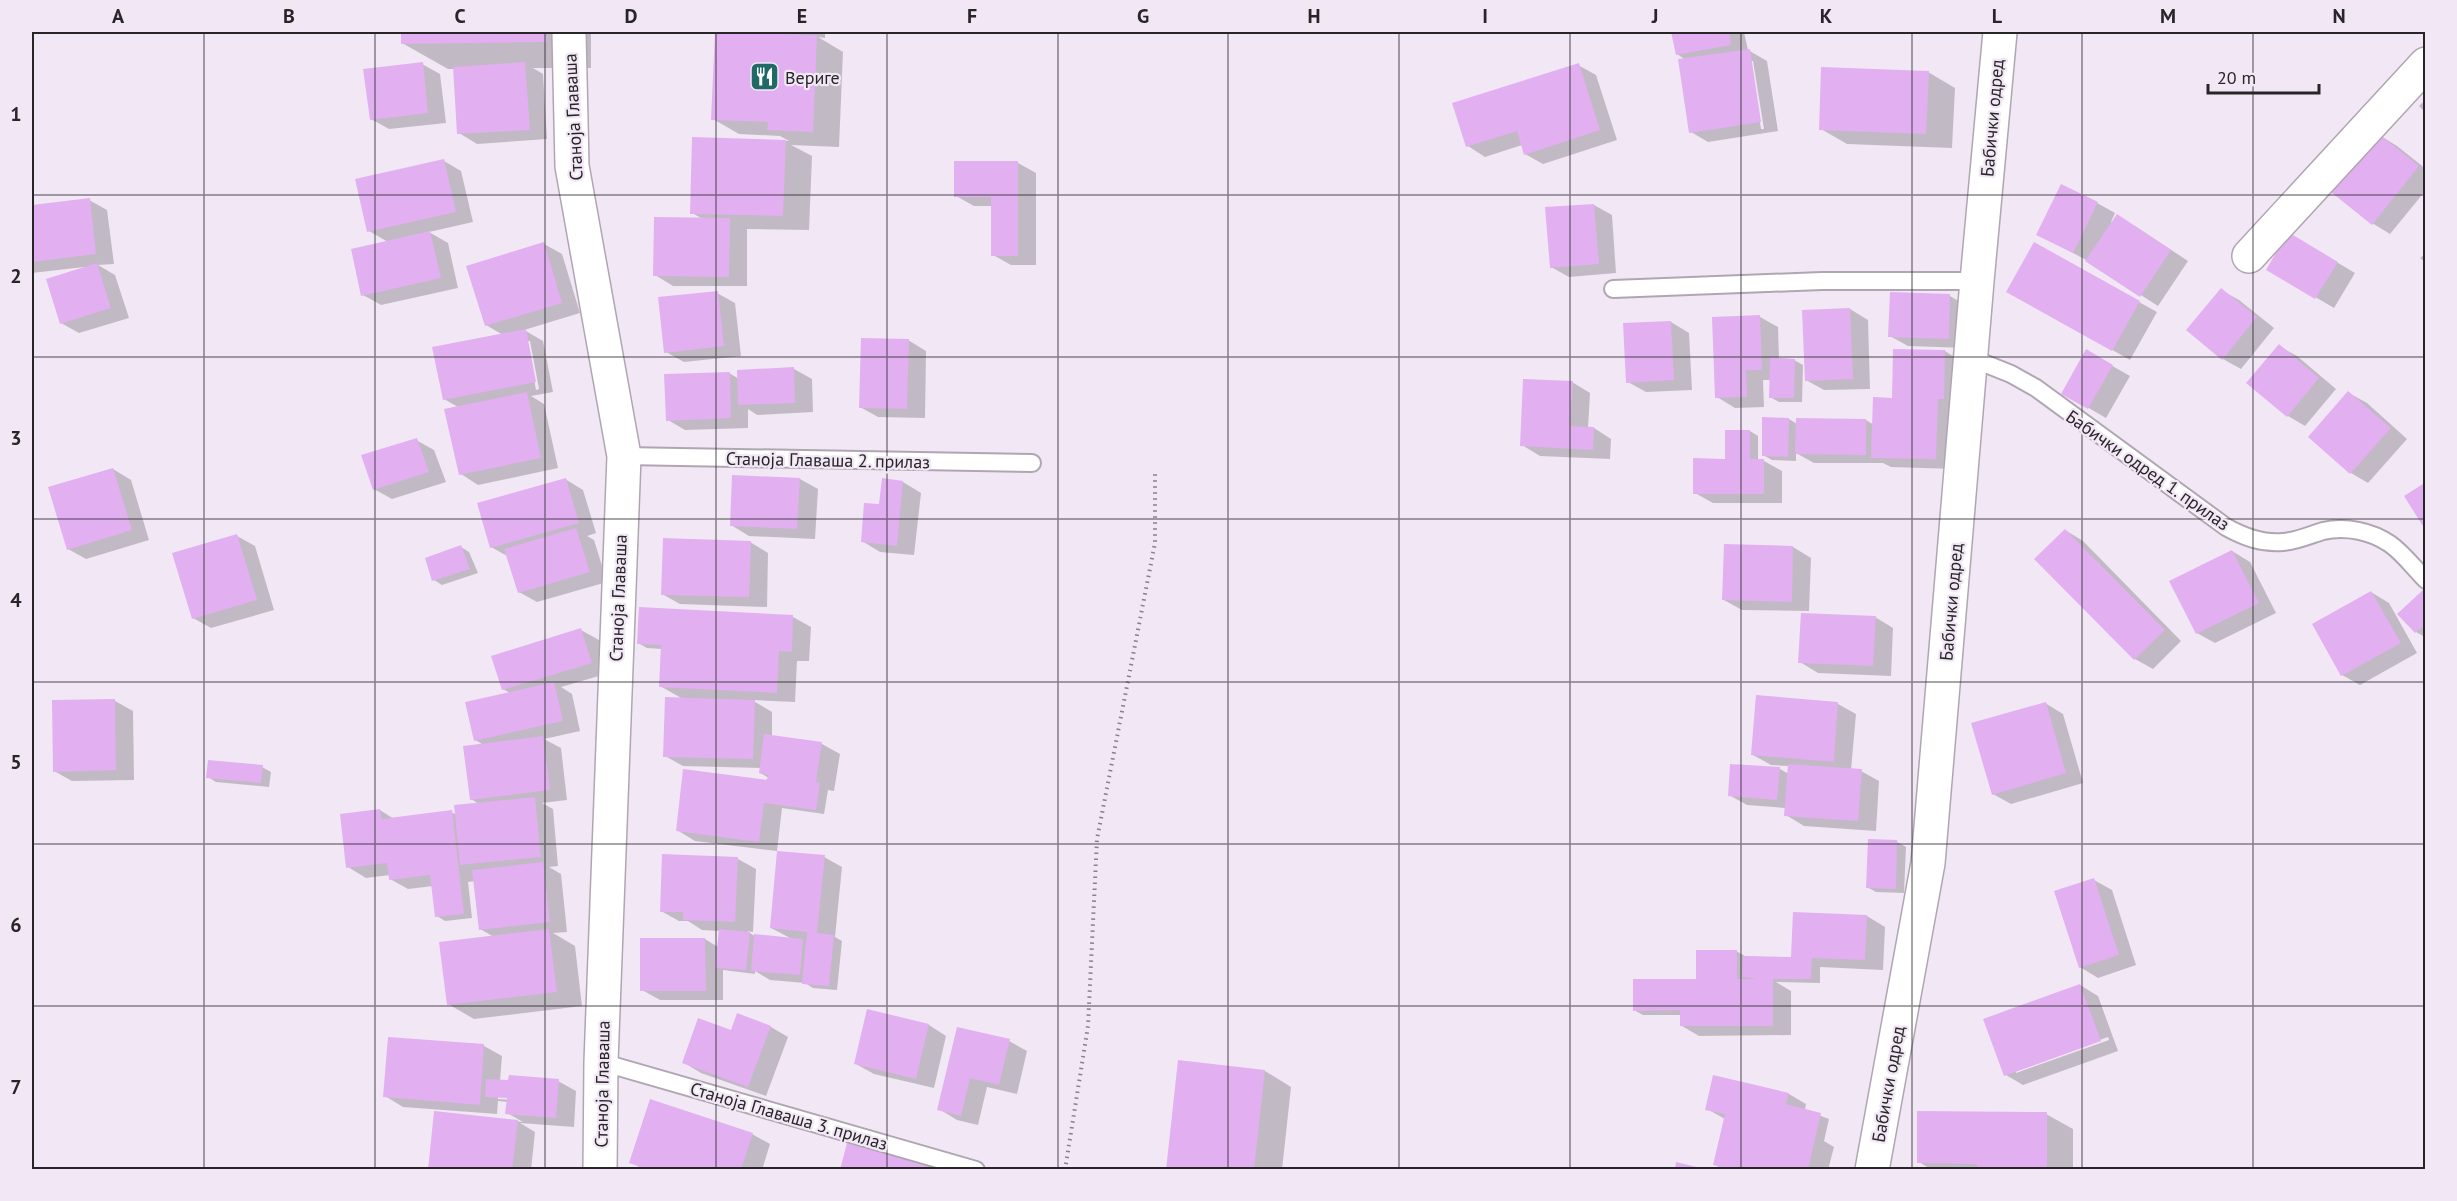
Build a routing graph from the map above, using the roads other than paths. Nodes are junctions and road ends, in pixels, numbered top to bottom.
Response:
1 (569, 32) edge
2 (2001, 32) edge
3 (2426, 64) edge
4 (2249, 256) dead end
5 (1977, 280) junction
6 (1613, 289) dead end
7 (1971, 358) junction
8 (624, 456) junction
9 (1032, 464) dead end
10 (2426, 580) edge
11 (601, 1062) junction
12 (600, 1170) edge
13 (976, 1170) edge
14 (1872, 1170) edge

1 - 8 street, Станоја Главаша
2 - 5 street, Бабички одред
3 - 4 street
5 - 6 lane
5 - 7 street, Бабички одред
7 - 10 lane, Бабички одред 1. прилаз
7 - 14 street, Бабички одред
8 - 9 lane, Станоја Главаша 2. прилаз
8 - 11 street, Станоја Главаша
11 - 12 street, Станоја Главаша
11 - 13 lane, Станоја Главаша 3. прилаз

